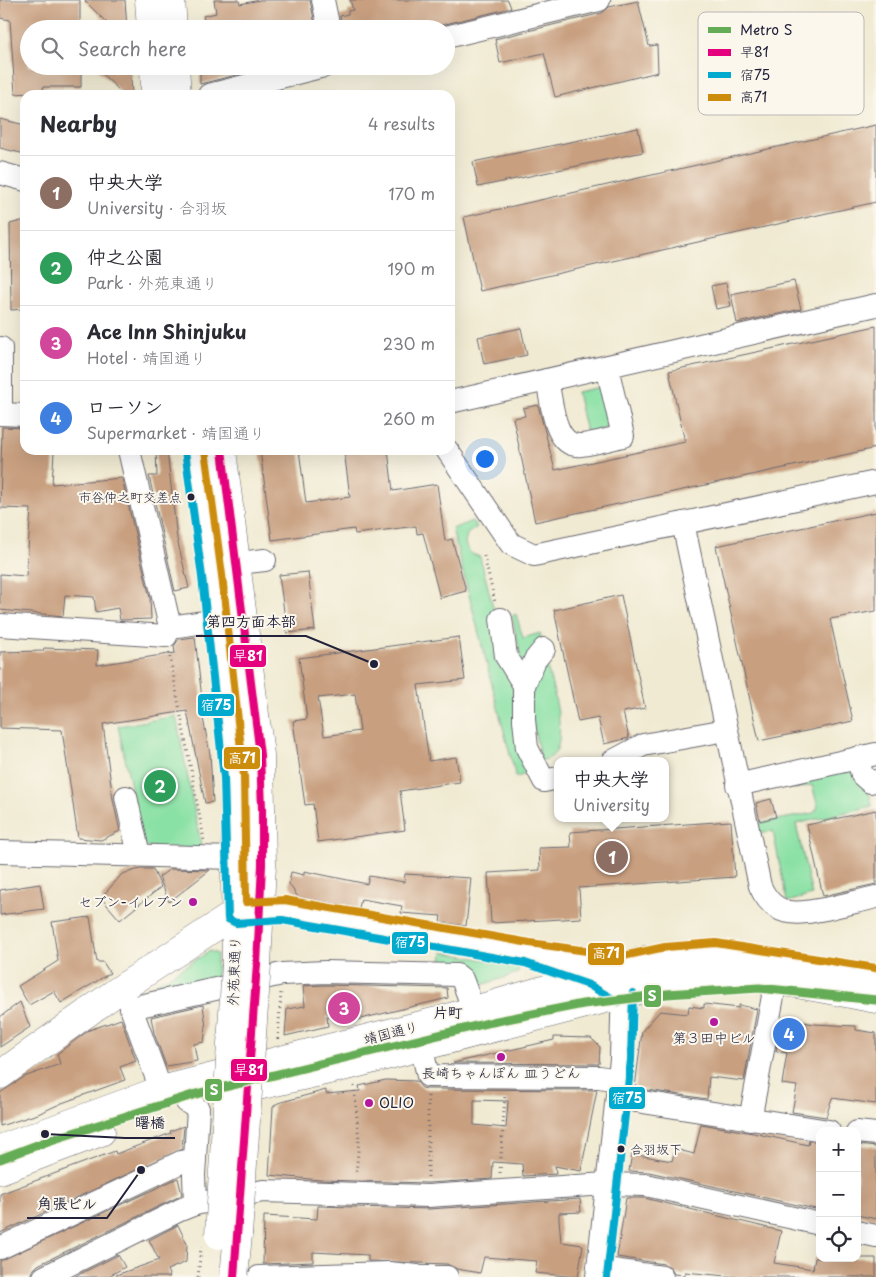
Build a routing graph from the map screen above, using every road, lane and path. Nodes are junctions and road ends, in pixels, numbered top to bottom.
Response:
1 (149, 0) edge
2 (171, 0) edge
3 (323, 0) edge
4 (599, 0) edge
5 (519, 9) edge
6 (150, 20) edge
7 (172, 20) edge
8 (326, 20) edge
9 (455, 34) edge
10 (154, 75) edge
11 (176, 75) edge
12 (288, 75) edge
13 (155, 90) edge
14 (177, 90) edge
15 (229, 90) edge
16 (0, 173) edge
17 (20, 179) edge
18 (876, 305) edge
19 (1, 348) dead end
20 (607, 367) junction
21 (547, 380) junction
22 (455, 401) edge
23 (0, 414) edge
24 (20, 416) edge
25 (129, 455) edge
26 (196, 455) edge
27 (222, 455) edge
28 (450, 455) edge
29 (876, 482) edge
30 (683, 523) junction
31 (484, 556) dead end
32 (265, 560) dead end
33 (224, 565) junction
34 (230, 619) junction
35 (501, 619) joint
36 (0, 625) edge
37 (168, 631) junction
38 (544, 649) dead end
39 (524, 685) junction
40 (726, 730) junction
41 (867, 756) edge
42 (620, 757) edge
43 (554, 779) edge
44 (876, 781) edge
45 (737, 784) junction
46 (126, 797) dead end
47 (0, 852) edge
48 (128, 855) junction
49 (208, 858) junction
50 (235, 858) junction
51 (876, 898) edge
52 (248, 911) junction
53 (528, 953) junction
54 (564, 965) junction
55 (623, 966) junction
56 (282, 974) junction
57 (593, 976) junction
58 (876, 978) edge
59 (776, 980) junction
60 (623, 994) junction
61 (525, 997) junction
62 (125, 999) junction
63 (876, 999) edge
64 (474, 1011) junction
65 (278, 1043) dead end
66 (430, 1045) junction
67 (30, 1052) junction
68 (0, 1063) edge
69 (0, 1075) edge
70 (428, 1076) junction
71 (506, 1077) junction
72 (353, 1078) dead end
73 (618, 1089) junction
74 (161, 1090) junction
75 (187, 1102) junction
76 (750, 1120) junction
77 (816, 1129) edge
78 (861, 1132) edge
79 (876, 1134) edge
80 (0, 1149) edge
81 (195, 1160) junction
82 (0, 1170) edge
83 (606, 1184) junction
84 (355, 1193) junction
85 (498, 1193) junction
86 (428, 1196) junction
87 (195, 1204) junction
88 (816, 1223) edge
89 (861, 1233) edge
90 (876, 1236) edge
91 (219, 1238) junction
92 (2, 1242) edge
93 (598, 1273) edge
94 (417, 1276) edge
95 (44, 1277) edge
96 (198, 1277) edge
97 (215, 1277) edge
98 (234, 1277) edge
99 (259, 1277) edge
100 (447, 1277) edge
101 (662, 1277) edge

1 - 6 main road
2 - 7 main road
3 - 8 street
4 - 5 street
5 - 9 street
10 - 13 main road
11 - 14 main road
12 - 15 street
16 - 17 street
18 - 20 street
19 - 23 street
20 - 21 street
20 - 21 street
21 - 22 street
23 - 24 street
25 - 37 street
26 - 33 main road, 外苑東通り
27 - 33 main road, 外苑東通り
28 - 30 street
29 - 30 street
30 - 40 street
31 - 35 path
32 - 33 street
33 - 34 main road, 外苑東通り
34 - 37 street
34 - 50 main road, 外苑東通り
34 - 52 main road, 外苑東通り
35 - 39 street
36 - 37 street
37 - 49 path
38 - 39 street
39 - 43 street
40 - 42 street
40 - 45 street
41 - 44 street
41 - 45 street
45 - 51 street
46 - 48 street
47 - 48 street
48 - 49 street
49 - 50 street
50 - 52 main road, 外苑東通り
52 - 53 main road
52 - 62 main road
52 - 91 main road, 外苑東通り, bridge
53 - 54 main road
53 - 55 main road
54 - 57 main road
54 - 61 main road
55 - 57 main road, 靖国通り
55 - 58 main road, 靖国通り
55 - 60 street
56 - 62 street
56 - 64 street
56 - 65 path
57 - 60 main road
57 - 61 main road, 靖国通り
59 - 60 main road, 靖国通り
59 - 63 main road, 靖国通り
59 - 76 street
60 - 66 main road, 靖国通り
60 - 73 street
61 - 64 main road, 靖国通り
62 - 67 main road
62 - 74 street
64 - 74 main road, 靖国通り
66 - 70 street
66 - 75 main road, 靖国通り
67 - 68 street
67 - 69 main road
70 - 71 street
70 - 86 path
71 - 73 street
71 - 85 path
72 - 84 path
73 - 76 street
73 - 83 street
74 - 80 main road, 靖国通り
75 - 81 street
75 - 82 main road, 靖国通り
76 - 77 street
78 - 79 street
81 - 87 street
81 - 92 street
83 - 85 street
83 - 88 street
83 - 93 street
84 - 86 street
84 - 87 street
85 - 86 street
87 - 95 street
89 - 90 street
91 - 96 path
91 - 97 main road, 外苑東通り
91 - 98 main road, 外苑東通り
93 - 101 street
94 - 99 street
94 - 100 street

